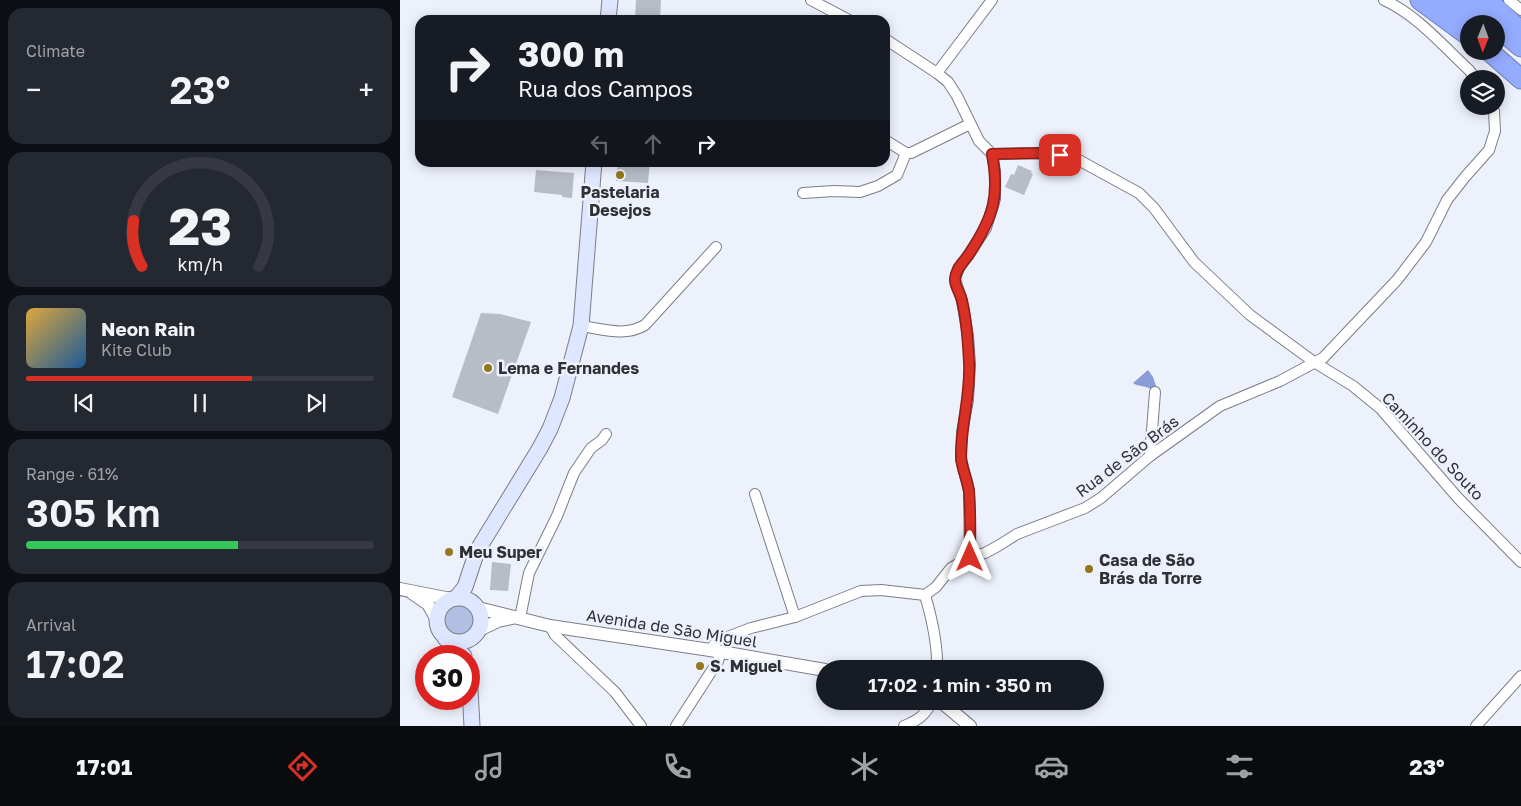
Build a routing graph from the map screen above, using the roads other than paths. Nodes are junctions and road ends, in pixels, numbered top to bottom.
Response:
1 (610, 0) edge
2 (811, 0) edge
3 (992, 0) edge
4 (1384, 0) edge
5 (1420, 0) edge
6 (1444, 0) edge
7 (1509, 0) edge
8 (1473, 6) edge
9 (1521, 10) edge
10 (608, 15) edge
11 (839, 15) edge
12 (1483, 15) edge
13 (1460, 29) edge
14 (1521, 31) edge
15 (1505, 33) edge
16 (890, 42) edge
17 (1521, 47) edge
18 (1505, 52) edge
19 (1499, 60) edge
20 (1521, 65) edge
21 (1469, 70) edge
22 (938, 73) junction
23 (1521, 79) edge
24 (1494, 115) edge
25 (970, 124) junction
26 (890, 143) edge
27 (906, 153) junction
28 (992, 154) junction
29 (594, 167) edge
30 (803, 193) dead end
31 (716, 247) dead end
32 (581, 326) junction
33 (1314, 362) junction
34 (1155, 392) dead end
35 (606, 434) dead end
36 (1150, 456) junction
37 (755, 494) dead end
38 (970, 557) junction
39 (1521, 562) edge
40 (474, 563) junction
41 (403, 589) edge
42 (925, 595) junction
43 (454, 598) junction
44 (476, 606) junction
45 (795, 617) junction
46 (436, 618) junction
47 (517, 618) junction
48 (550, 626) junction
49 (476, 633) junction
50 (444, 637) junction
51 (452, 645) edge
52 (473, 645) edge
53 (715, 651) junction
54 (938, 660) edge
55 (816, 668) edge
56 (1521, 676) edge
57 (471, 710) edge
58 (928, 710) edge
59 (951, 710) edge
60 (472, 726) edge
61 (641, 726) edge
62 (676, 726) edge
63 (904, 726) edge
64 (970, 726) edge
65 (1476, 726) edge

1 - 10 main road
2 - 11 street
3 - 22 street
4 - 21 street
5 - 13 highway
6 - 8 highway
7 - 9 street
8 - 12 highway
8 - 14 highway
15 - 17 highway
16 - 22 street
18 - 20 highway
19 - 23 highway
22 - 25 street
24 - 33 street, Rua de São Brás
25 - 27 street
25 - 28 street
26 - 27 street
27 - 30 street
28 - 33 street, Caminho do Souto
28 - 38 street
29 - 32 main road
31 - 32 street
32 - 40 main road
33 - 36 street, Rua de São Brás
33 - 39 street, Caminho do Souto
34 - 36 street
35 - 47 street
36 - 38 street, Rua de São Brás
37 - 45 street
38 - 42 street, Rua de São Brás
40 - 43 main road
40 - 44 main road
41 - 43 street
41 - 46 street
42 - 45 street
42 - 54 street
43 - 44 main road
43 - 46 main road
44 - 47 street, Avenida de São Miguel
44 - 49 main road
45 - 53 street
46 - 50 main road
47 - 48 street, Avenida de São Miguel
47 - 49 street
48 - 53 street, Avenida de São Miguel
48 - 61 street
49 - 50 main road
49 - 52 main road
50 - 51 main road
53 - 55 street, Avenida de São Miguel
53 - 62 street
56 - 65 street
57 - 60 main road
58 - 63 street
59 - 64 street

